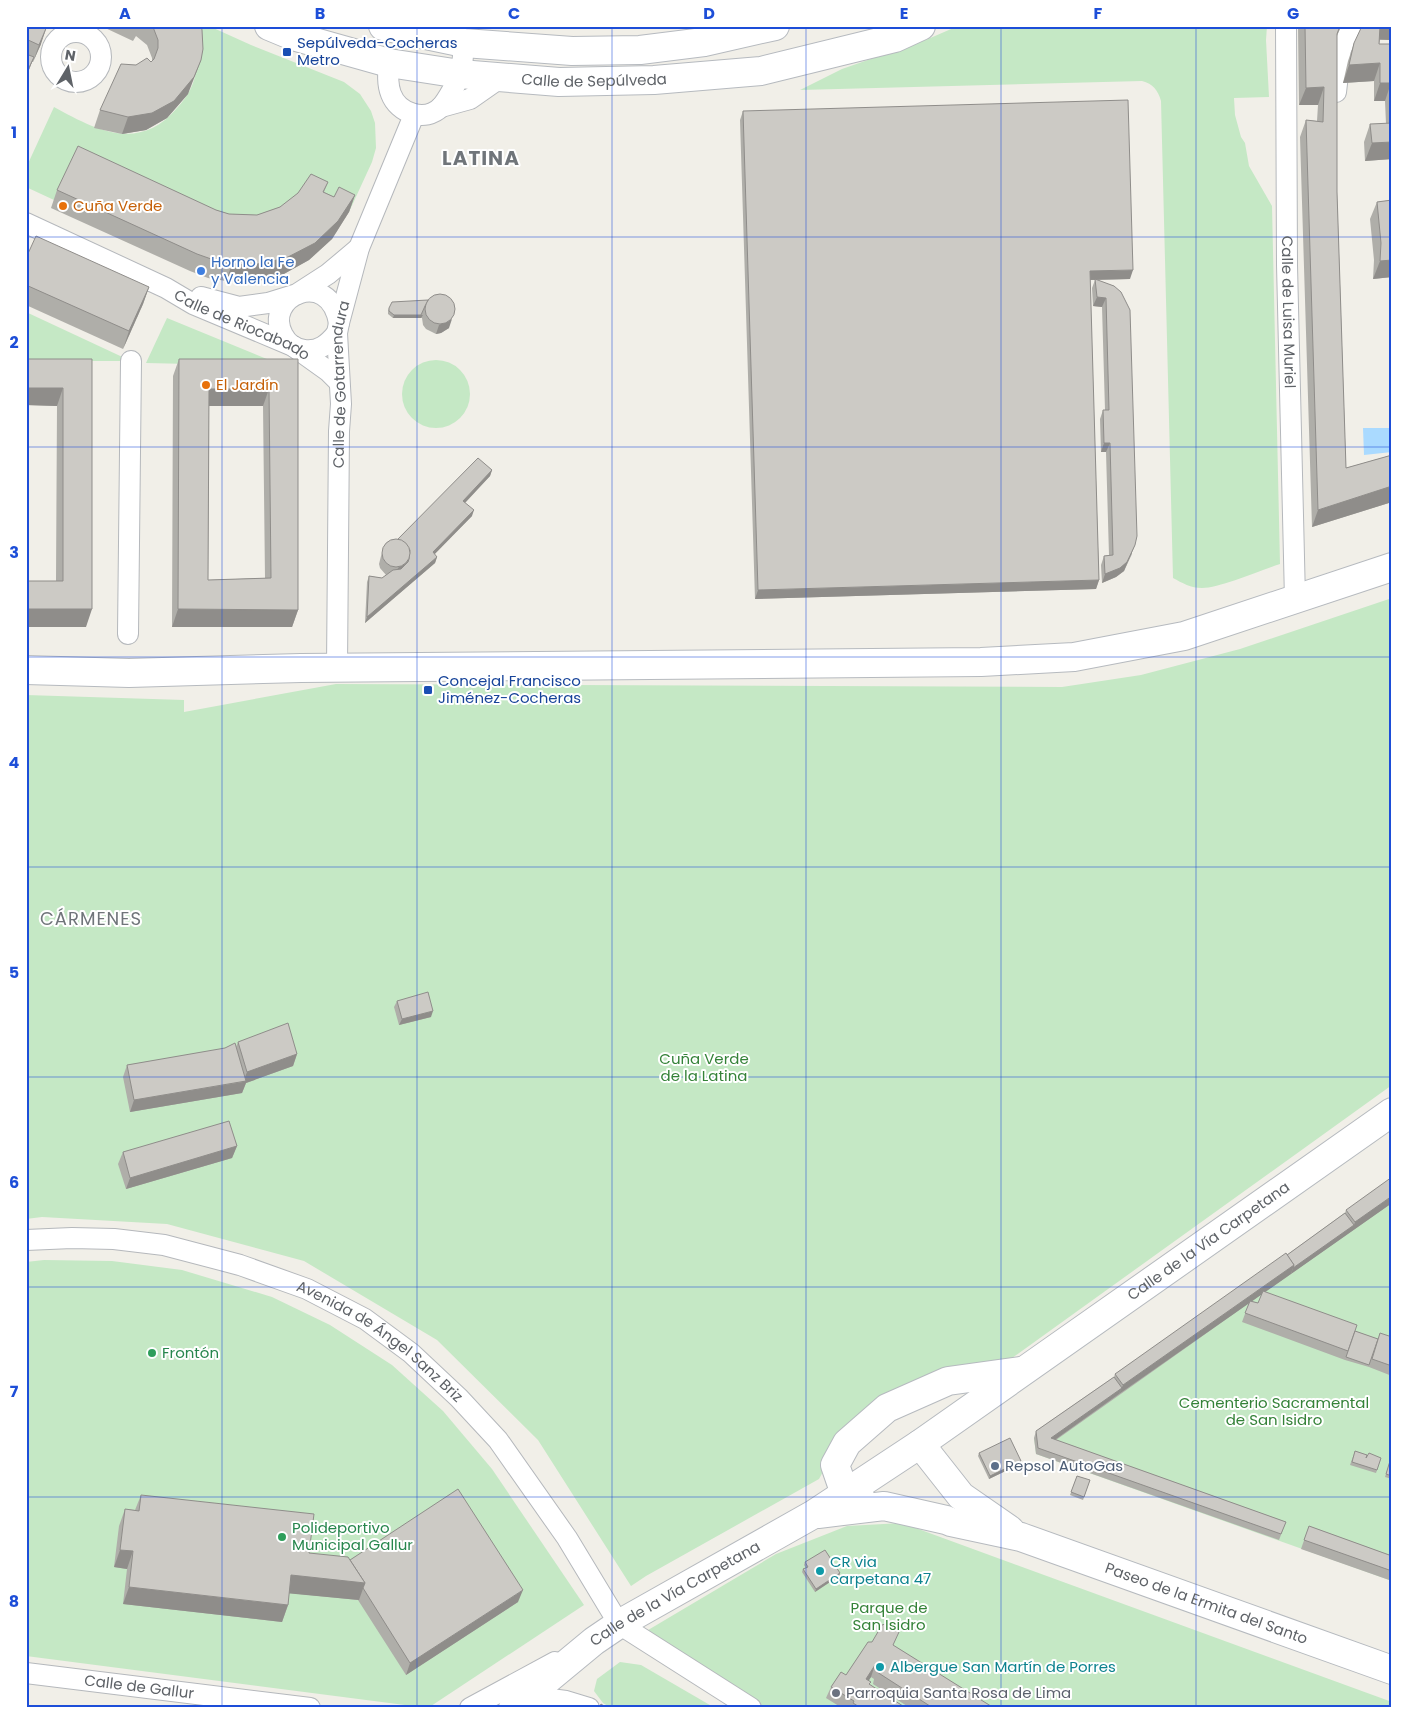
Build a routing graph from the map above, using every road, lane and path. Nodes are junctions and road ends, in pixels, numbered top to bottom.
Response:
1 (269, 26) edge
2 (383, 26) edge
3 (775, 26) edge
4 (920, 26) edge
5 (1286, 26) edge
6 (1353, 26) edge
7 (464, 43) junction
8 (389, 63) junction
9 (460, 74) junction
10 (500, 78) junction
11 (1336, 92) edge
12 (441, 107) junction
13 (414, 115) junction
14 (26, 223) edge
15 (359, 248) junction
16 (166, 288) junction
17 (297, 294) junction
18 (338, 328) junction
19 (293, 346) junction
20 (131, 361) dead end
21 (339, 382) junction
22 (1392, 567) edge
23 (1295, 599) junction
24 (128, 634) dead end
25 (336, 668) junction
26 (26, 670) edge
27 (1392, 1112) edge
28 (26, 1240) edge
29 (1024, 1370) junction
30 (920, 1444) junction
31 (845, 1494) junction
32 (884, 1506) junction
33 (814, 1514) junction
34 (1021, 1537) junction
35 (619, 1624) junction
36 (594, 1641) junction
37 (1392, 1670) edge
38 (26, 1673) edge
39 (520, 1702) edge
40 (310, 1708) edge
41 (470, 1708) edge
42 (589, 1708) edge
43 (751, 1708) edge

1 - 8 street, Calle de Sepúlveda
2 - 7 street, Calle de Sepúlveda
3 - 7 street, Calle de Sepúlveda
4 - 10 street, Calle de Sepúlveda
5 - 23 street, Calle de Luisa Muriel
6 - 11 street
7 - 8 street
7 - 9 street
8 - 9 street, Calle de Sepúlveda
8 - 13 street
9 - 10 street, Calle de Sepúlveda
9 - 12 street
10 - 12 street
12 - 13 street
13 - 15 street, Calle de Gotarrendura
14 - 16 street, Calle de Riocabado
15 - 17 street, Calle de Riocabado
15 - 18 street, Calle de Gotarrendura
16 - 17 street, Calle de Riocabado
16 - 19 street, Calle de Riocabado
17 - 18 street
17 - 19 street
18 - 19 street
18 - 21 street, Calle de Gotarrendura
19 - 21 street, Calle de Riocabado
20 - 24 street
21 - 25 street, Calle de Gotarrendura
22 - 23 street
23 - 25 street
25 - 26 street
27 - 29 street, Calle de la Vía Carpetana
28 - 35 street, Avenida de Ángel Sanz Briz
29 - 30 street, Calle de la Vía Carpetana
29 - 31 street, Calle de la Vía Carpetana
30 - 31 street, Calle de la Vía Carpetana
30 - 34 street, Paseo de la Ermita del Santo
31 - 32 street
31 - 33 street, Calle de la Vía Carpetana
32 - 33 street, Paseo de la Ermita del Santo
32 - 34 street, Paseo de la Ermita del Santo
33 - 35 street, Calle de la Vía Carpetana
34 - 37 street, Paseo de la Ermita del Santo
35 - 36 street, Calle de la Vía Carpetana
35 - 43 street
36 - 39 street, Calle de la Vía Carpetana
36 - 41 street
38 - 40 street, Calle de Gallur
39 - 42 street

